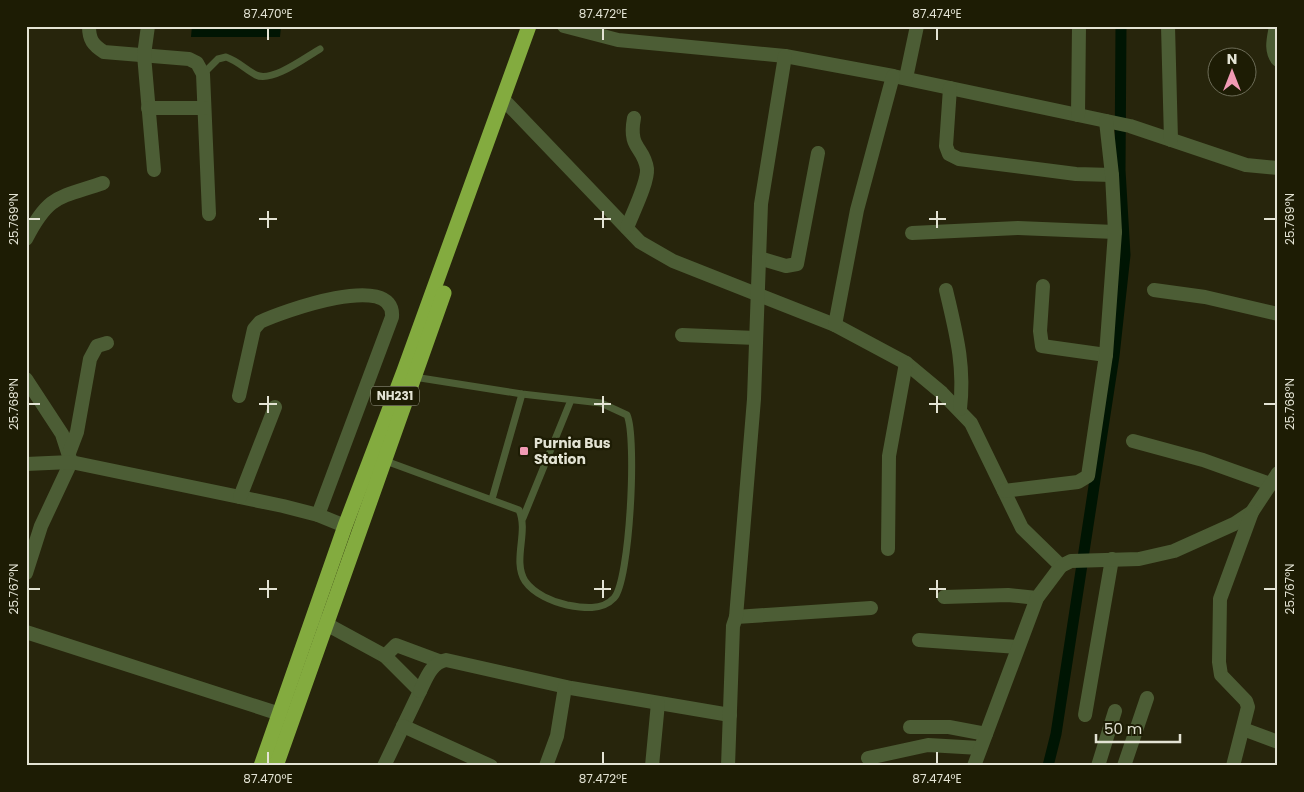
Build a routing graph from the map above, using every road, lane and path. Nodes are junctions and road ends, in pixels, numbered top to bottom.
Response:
1 (90, 26) edge
2 (148, 26) edge
3 (529, 26) edge
4 (540, 26) edge
5 (564, 26) edge
6 (917, 26) edge
7 (1079, 26) edge
8 (1168, 26) edge
9 (1276, 26) edge
10 (320, 49) dead end
11 (144, 55) junction
12 (785, 56) junction
13 (1278, 60) edge
14 (203, 74) junction
15 (900, 77) junction
16 (950, 88) junction
17 (507, 103) junction
18 (148, 108) junction
19 (204, 108) junction
20 (1078, 115) junction
21 (634, 118) dead end
22 (1110, 121) junction
23 (1171, 140) junction
24 (818, 153) dead end
25 (1278, 168) edge
26 (154, 170) dead end
27 (1112, 175) junction
28 (103, 183) dead end
29 (209, 214) dead end
30 (32, 215) edge
31 (626, 228) junction
32 (1115, 232) junction
33 (912, 233) dead end
34 (26, 239) edge
35 (759, 258) junction
36 (1043, 286) dead end
37 (946, 290) dead end
38 (1154, 290) dead end
39 (758, 293) junction
40 (1278, 314) edge
41 (834, 325) junction
42 (682, 335) dead end
43 (756, 338) junction
44 (107, 342) dead end
45 (1106, 355) junction
46 (906, 363) junction
47 (414, 377) junction
48 (26, 379) edge
49 (522, 394) junction
50 (239, 396) dead end
51 (571, 400) junction
52 (275, 406) dead end
53 (960, 410) junction
54 (1133, 441) dead end
55 (70, 458) junction
56 (377, 458) junction
57 (26, 464) edge
58 (1274, 479) edge
59 (1004, 491) junction
60 (240, 497) junction
61 (492, 498) junction
62 (1252, 512) junction
63 (318, 515) junction
64 (523, 518) junction
65 (345, 526) junction
66 (888, 549) dead end
67 (1112, 559) junction
68 (1066, 563) junction
69 (26, 573) edge
70 (944, 597) dead end
71 (1037, 598) junction
72 (871, 608) dead end
73 (736, 617) junction
74 (320, 621) junction
75 (26, 632) edge
76 (919, 640) dead end
77 (1018, 647) junction
78 (385, 656) junction
79 (439, 661) junction
80 (565, 687) junction
81 (420, 691) junction
82 (1147, 698) dead end
83 (658, 703) junction
84 (1115, 711) dead end
85 (280, 714) junction
86 (730, 715) junction
87 (1085, 715) dead end
88 (403, 726) junction
89 (910, 727) dead end
90 (1243, 729) junction
91 (986, 734) junction
92 (1278, 742) edge
93 (980, 748) junction
94 (868, 758) dead end
95 (261, 766) edge
96 (276, 766) edge
97 (384, 766) edge
98 (491, 766) edge
99 (546, 766) edge
100 (652, 766) edge
101 (728, 766) edge
102 (974, 766) edge
103 (1098, 766) edge
104 (1124, 766) edge
105 (1234, 766) edge

1 - 11 street
2 - 11 street
3 - 17 highway, NH231
4 - 17 highway, NH231
5 - 12 street
6 - 15 street
7 - 20 street
8 - 23 street
9 - 13 street
10 - 14 lane
11 - 14 street
11 - 18 street
12 - 15 street
12 - 35 street
14 - 19 street
15 - 16 street
15 - 41 street
16 - 20 street
16 - 27 street
17 - 31 street
17 - 47 highway, NH231
17 - 56 highway, NH231
18 - 19 street
18 - 26 street
19 - 29 street
20 - 22 street
21 - 31 street
22 - 23 street
22 - 27 street
23 - 25 street
24 - 35 street
27 - 32 street
28 - 30 street
30 - 34 street
31 - 39 street
32 - 33 street
32 - 45 street
35 - 39 street
36 - 45 street
37 - 53 street
38 - 40 street
39 - 41 street
39 - 43 street
41 - 46 street
42 - 43 street
43 - 73 street
44 - 55 street
45 - 59 street
46 - 53 street
46 - 66 street
47 - 49 lane
47 - 56 highway, NH231
48 - 55 street
49 - 51 lane
49 - 61 lane
50 - 63 street
51 - 64 lane
51 - 64 lane
52 - 60 street
53 - 59 street
54 - 58 street
55 - 57 street
55 - 60 street
55 - 69 street
56 - 61 lane
56 - 65 highway, NH231
56 - 74 highway, NH231
58 - 62 street
59 - 68 street
60 - 63 street
61 - 64 lane
62 - 67 street
62 - 90 street
63 - 65 street
65 - 74 highway, NH231
67 - 68 street
67 - 87 street
68 - 71 street
70 - 71 street
71 - 77 street
72 - 73 street
73 - 86 street
74 - 78 street
74 - 85 highway, NH231
74 - 96 highway, NH231
75 - 85 street
76 - 77 street
77 - 91 street
78 - 79 street
78 - 81 street
79 - 80 street
79 - 81 street
80 - 83 street
80 - 99 street
81 - 88 street
82 - 104 street
83 - 86 street
83 - 100 street
84 - 103 street
85 - 95 highway, NH231
86 - 101 street
88 - 97 street
88 - 98 street
89 - 91 street
90 - 92 street
90 - 105 street
91 - 93 street
93 - 94 street
93 - 102 street

